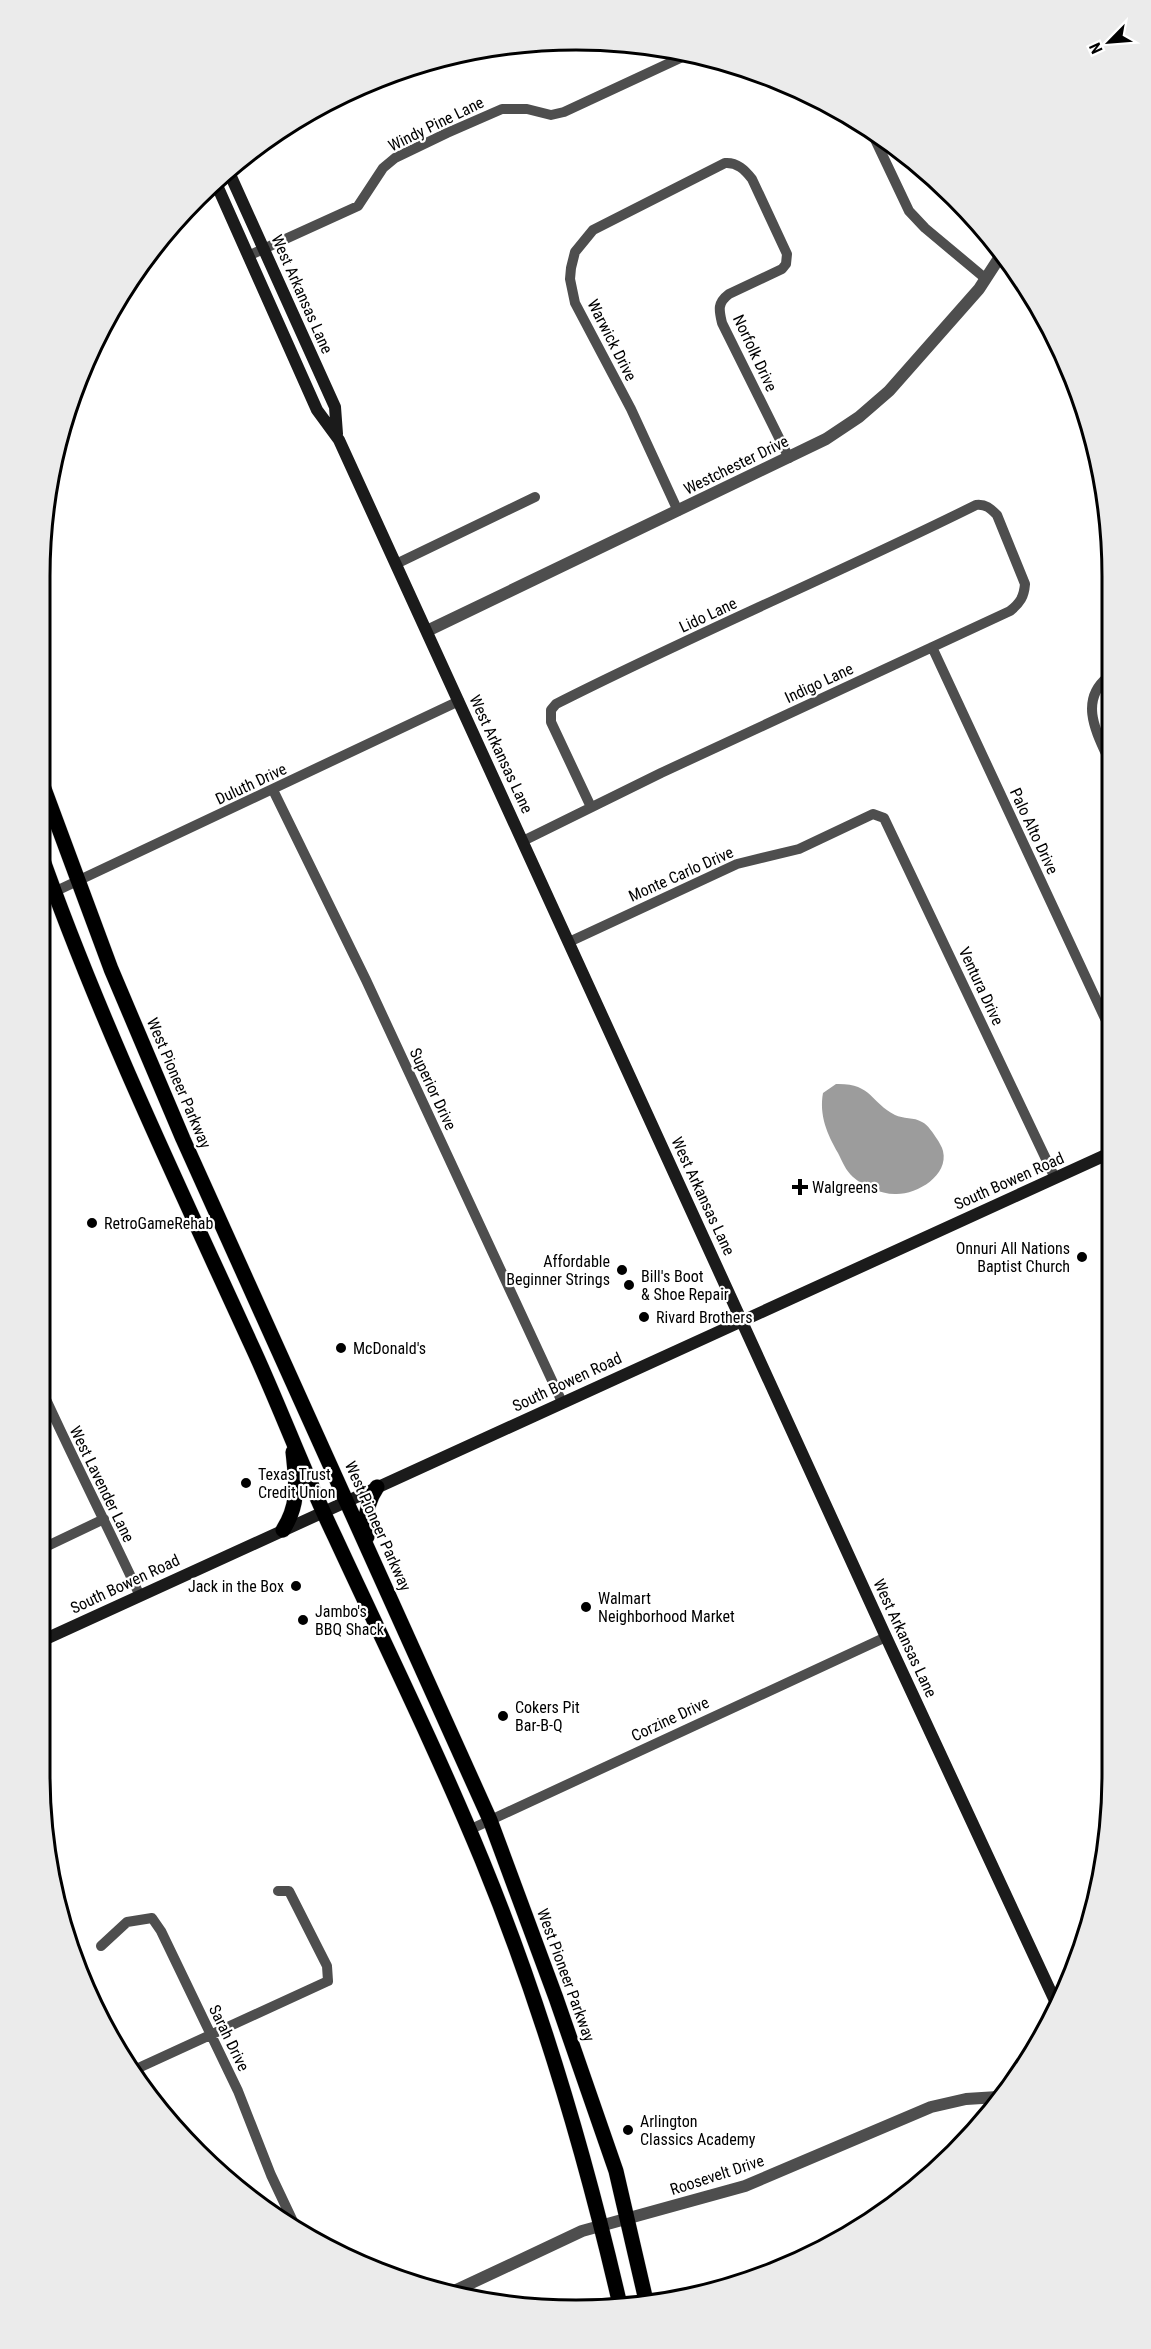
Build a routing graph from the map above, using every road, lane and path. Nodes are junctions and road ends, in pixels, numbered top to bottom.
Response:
1 (677, 60) edge
2 (878, 145) edge
3 (736, 165) joint
4 (232, 178) edge
5 (219, 190) edge
6 (264, 248) junction
7 (248, 256) junction
8 (997, 261) edge
9 (986, 279) junction
10 (337, 435) junction
11 (789, 458) junction
12 (535, 497) dead end
13 (976, 505) joint
14 (678, 511) junction
15 (396, 564) junction
16 (427, 631) junction
17 (932, 647) junction
18 (1102, 683) edge
19 (459, 701) junction
20 (1102, 746) edge
21 (273, 790) junction
22 (50, 805) edge
23 (591, 807) junction
24 (873, 814) joint
25 (523, 841) junction
26 (50, 881) edge
27 (78, 881) junction
28 (54, 892) junction
29 (569, 942) junction
30 (1102, 1013) edge
31 (1102, 1157) edge
32 (1055, 1178) junction
33 (233, 1249) junction
34 (210, 1254) junction
35 (742, 1320) junction
36 (562, 1402) junction
37 (50, 1420) edge
38 (290, 1434) junction
39 (377, 1487) junction
40 (347, 1500) junction
41 (323, 1511) junction
42 (104, 1519) junction
43 (283, 1530) junction
44 (50, 1545) edge
45 (370, 1552) junction
46 (140, 1596) junction
47 (50, 1637) edge
48 (886, 1637) junction
49 (490, 1820) junction
50 (469, 1830) junction
51 (278, 1891) dead end
52 (100, 1946) dead end
53 (1052, 1995) edge
54 (211, 2034) junction
55 (139, 2068) edge
56 (990, 2097) edge
57 (290, 2215) edge
58 (627, 2218) junction
59 (601, 2225) junction
60 (463, 2287) edge
61 (645, 2295) edge
62 (618, 2297) edge

1 - 6 street, Windy Pine Lane
2 - 9 street
3 - 11 street, Norfolk Drive
3 - 14 street, Warwick Drive
4 - 6 main road, West Arkansas Lane
5 - 7 main road, West Arkansas Lane
6 - 7 street, Windy Pine Lane
6 - 10 main road, West Arkansas Lane
7 - 10 main road, West Arkansas Lane
8 - 9 street, Westchester Drive
9 - 11 street, Westchester Drive
10 - 15 main road, West Arkansas Lane
11 - 14 street, Westchester Drive
12 - 15 street
13 - 17 street, Indigo Lane
13 - 23 street, Lido Lane
14 - 16 street, Westchester Drive
15 - 16 main road, West Arkansas Lane
16 - 19 main road, West Arkansas Lane
17 - 23 street, Indigo Lane
17 - 30 street, Palo Alto Drive
18 - 20 street
19 - 21 street, Duluth Drive
19 - 25 main road, West Arkansas Lane
21 - 27 street, Duluth Drive
21 - 36 street, Superior Drive
22 - 27 main road, West Pioneer Parkway
23 - 25 street, Indigo Lane
24 - 29 street, Monte Carlo Drive
24 - 32 street, Ventura Drive
25 - 29 main road, West Arkansas Lane
26 - 28 main road
27 - 28 street, Duluth Drive
27 - 33 main road, West Pioneer Parkway
28 - 34 main road
29 - 35 main road, West Arkansas Lane
31 - 32 main road, South Bowen Road
32 - 35 main road, South Bowen Road
33 - 34 main road
33 - 40 main road, West Pioneer Parkway
34 - 38 main road
35 - 36 main road, South Bowen Road
35 - 48 main road, West Arkansas Lane
36 - 39 main road, South Bowen Road
37 - 42 street, West Lavender Lane
38 - 41 main road
38 - 43 main road
39 - 40 main road, South Bowen Road
39 - 45 main road
40 - 41 main road, South Bowen Road
40 - 45 main road, West Pioneer Parkway
41 - 43 main road, South Bowen Road
41 - 50 main road
42 - 44 street
42 - 46 street, West Lavender Lane
43 - 46 main road, South Bowen Road
45 - 49 main road, West Pioneer Parkway
46 - 47 main road, South Bowen Road
48 - 49 street, Corzine Drive
48 - 53 main road, West Arkansas Lane
49 - 50 street, Corzine Drive
49 - 58 main road, West Pioneer Parkway
50 - 59 main road
51 - 54 street
52 - 54 street, Sarah Drive
54 - 55 street
54 - 57 street, Sarah Drive
56 - 58 street, Roosevelt Drive
58 - 59 street, Roosevelt Drive
58 - 61 main road, West Pioneer Parkway
59 - 60 street, Roosevelt Drive
59 - 62 main road

